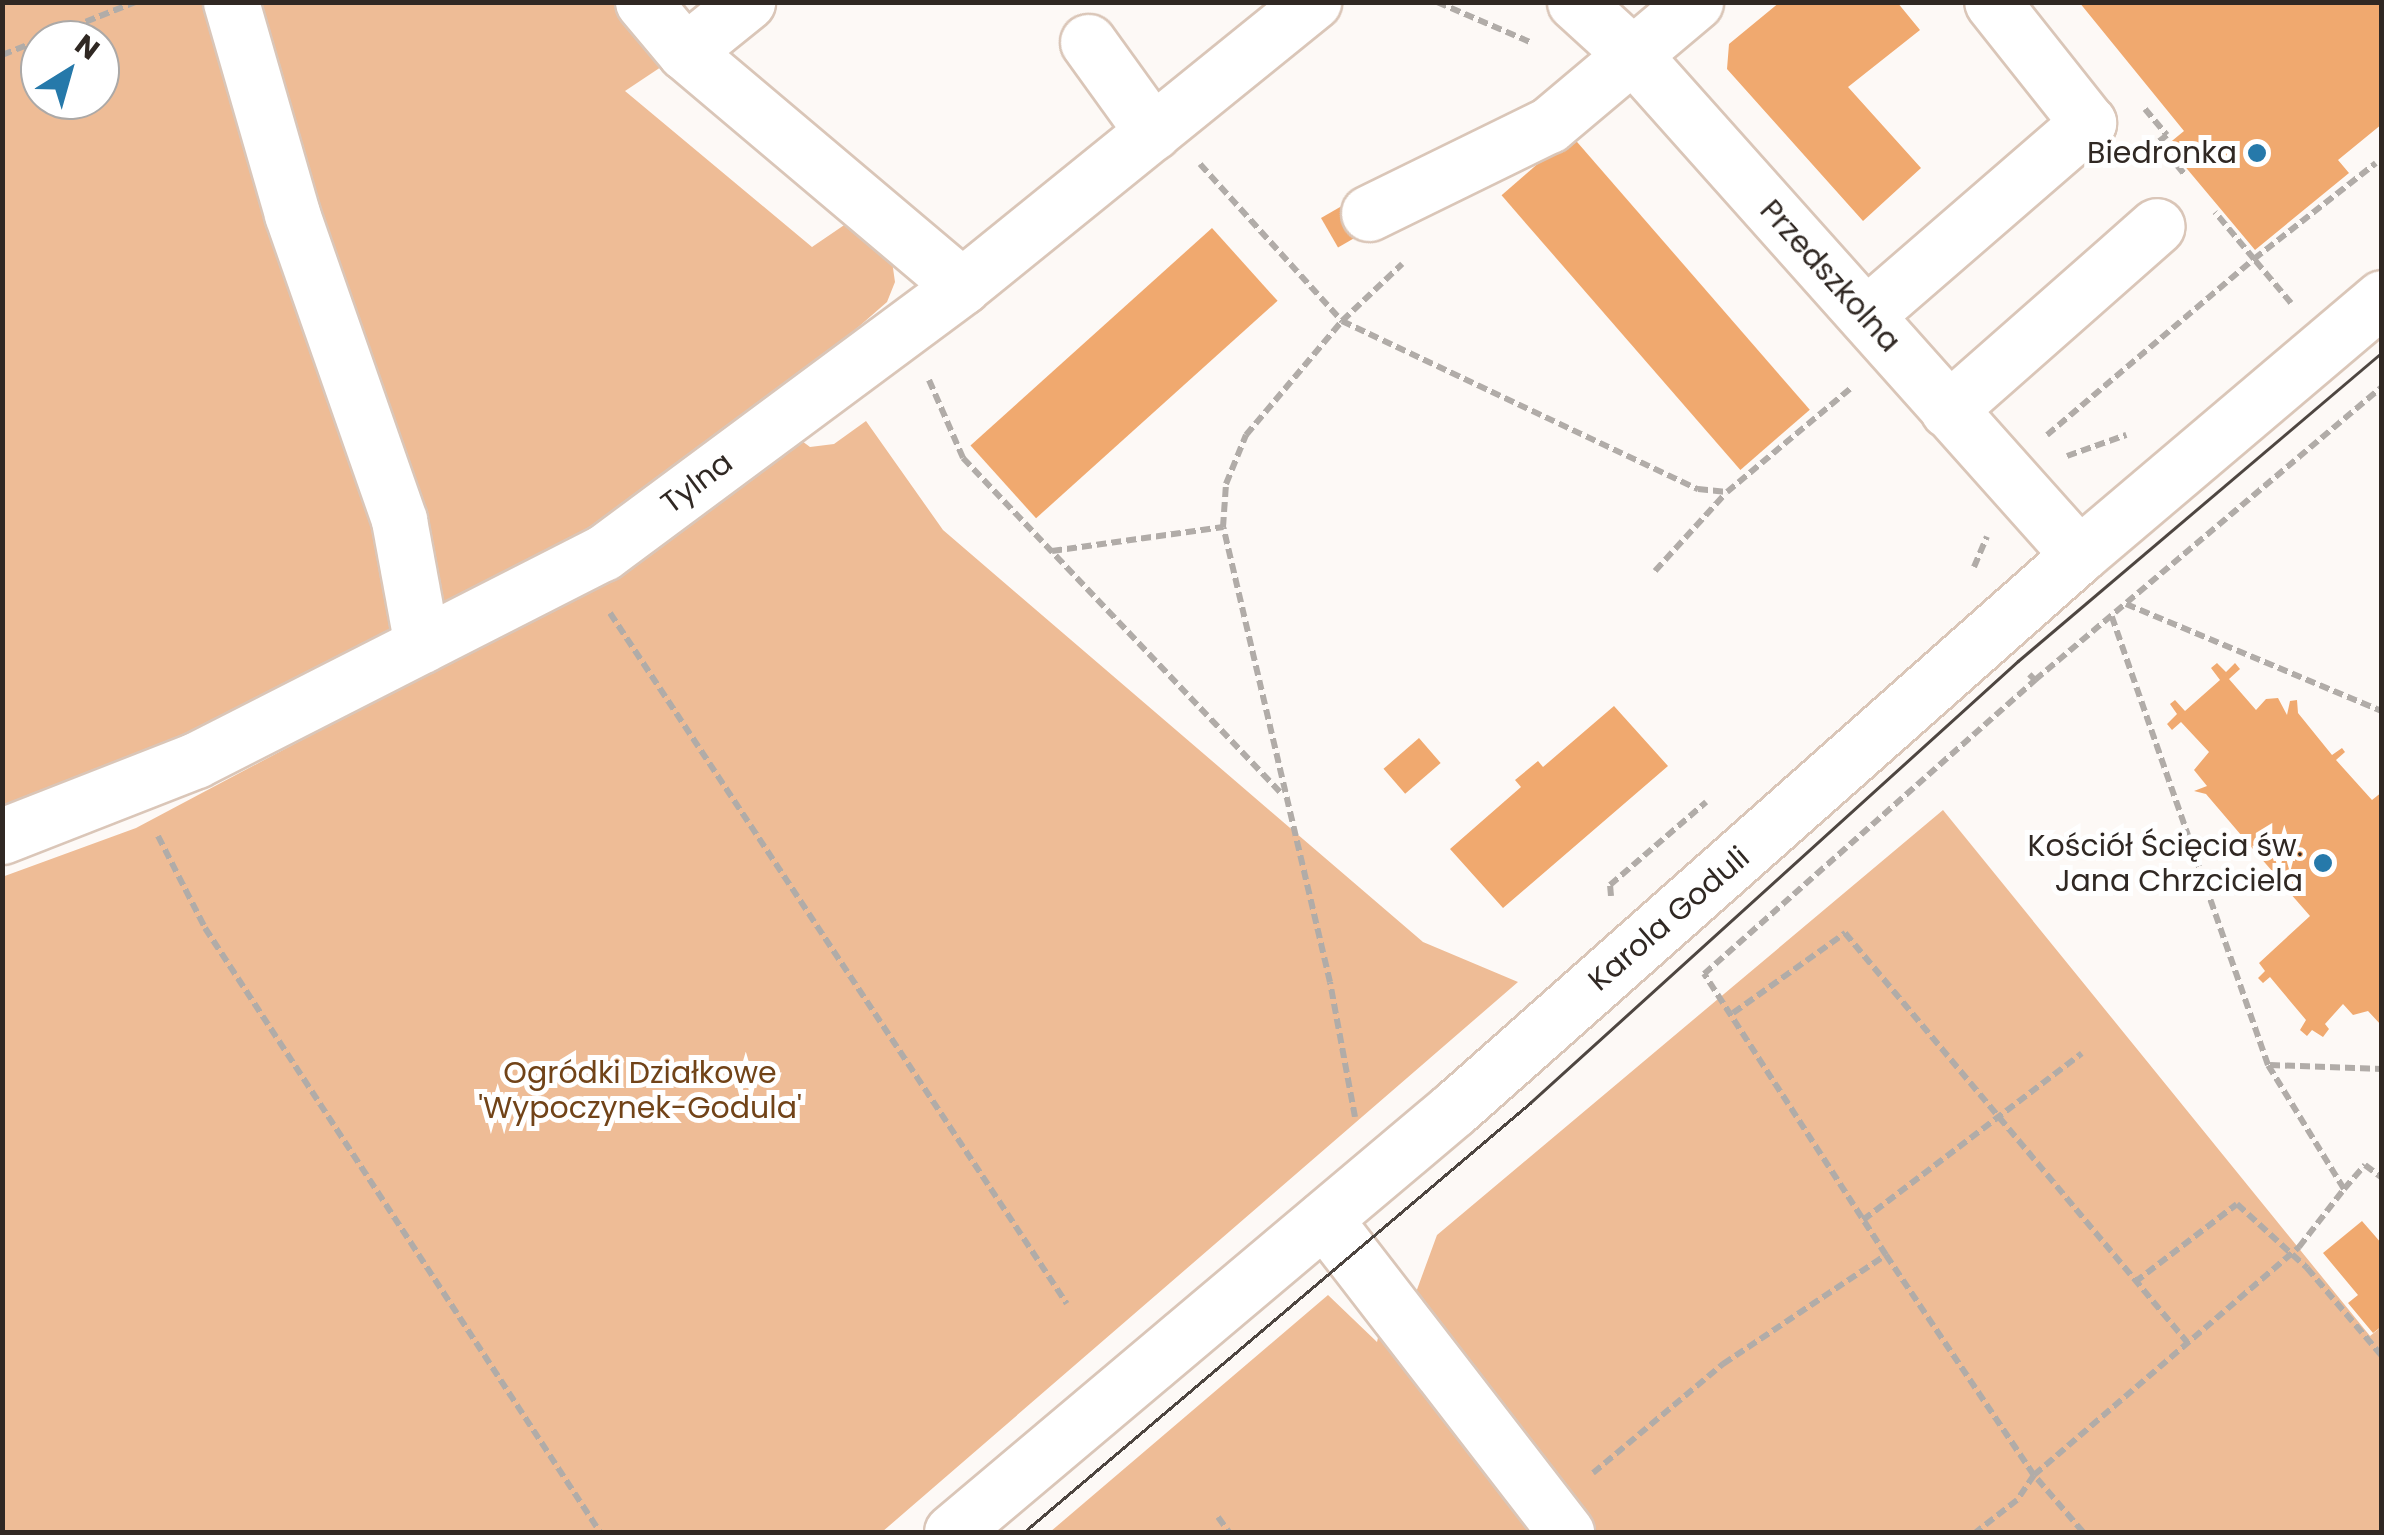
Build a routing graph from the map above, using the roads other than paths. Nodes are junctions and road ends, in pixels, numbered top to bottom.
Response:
1 (230, 2) edge
2 (644, 2) edge
3 (747, 2) edge
4 (1313, 2) edge
5 (1575, 2) edge
6 (1695, 2) edge
7 (1992, 2) edge
8 (1088, 42) dead end
9 (685, 52) junction
10 (1632, 54) junction
11 (1174, 145) junction
12 (1369, 213) dead end
13 (2157, 226) dead end
14 (962, 286) junction
15 (2382, 298) edge
16 (1866, 316) junction
17 (1948, 410) junction
18 (2080, 554) junction
19 (422, 646) junction
20 (2, 836) edge
21 (1324, 1219) junction
22 (1558, 1521) edge
23 (952, 1532) edge

1 - 19 main road
2 - 9 main road
3 - 9 main road
4 - 11 main road, Tylna
5 - 10 main road, Przedszkolna
6 - 10 main road
7 - 16 main road
8 - 11 main road
9 - 14 main road
10 - 12 main road
10 - 16 main road, Przedszkolna
11 - 14 main road, Tylna
13 - 17 main road
14 - 19 main road, Tylna
15 - 18 main road, Karola Goduli
16 - 17 main road, Przedszkolna
17 - 18 main road, Przedszkolna
18 - 21 main road, Karola Goduli
19 - 20 main road, Tylna
21 - 22 main road
21 - 23 main road, Karola Goduli

